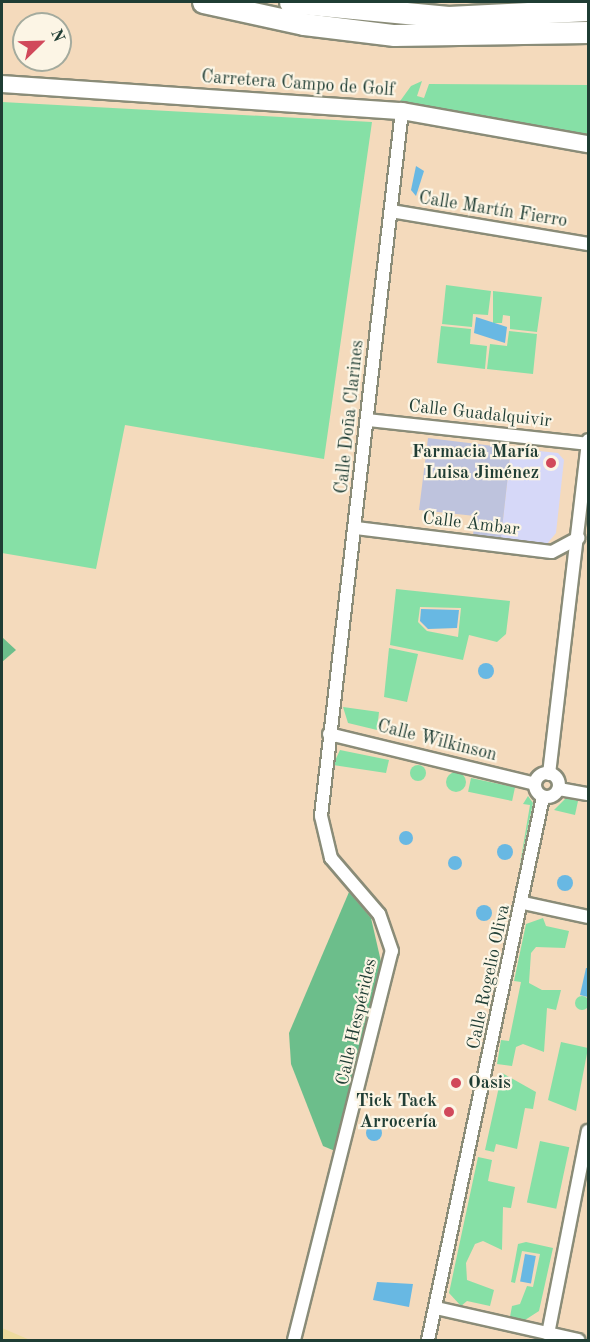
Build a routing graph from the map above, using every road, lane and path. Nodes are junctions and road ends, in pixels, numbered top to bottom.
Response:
1 (204, 2) edge
2 (290, 2) edge
3 (588, 10) edge
4 (588, 32) edge
5 (2, 84) edge
6 (402, 111) junction
7 (588, 144) edge
8 (391, 212) junction
9 (588, 244) edge
10 (368, 420) junction
11 (588, 450) edge
12 (356, 528) junction
13 (578, 538) junction
14 (330, 730) junction
15 (549, 774) junction
16 (535, 784) junction
17 (559, 789) junction
18 (588, 795) edge
19 (543, 796) junction
20 (523, 903) junction
21 (588, 917) edge
22 (588, 1131) edge
23 (436, 1308) junction
24 (548, 1334) junction
25 (294, 1341) edge
26 (428, 1341) edge
27 (578, 1341) edge

1 - 4 highway
2 - 3 highway
5 - 6 street, Carretera Campo de Golf
6 - 7 street, Carretera Campo de Golf
6 - 8 street, Calle Doña Clarines
8 - 9 street, Calle Martín Fierro
8 - 10 street, Calle Doña Clarines
10 - 11 street, Calle Guadalquivir
10 - 12 street, Calle Doña Clarines
11 - 13 street
12 - 13 street, Calle Ámbar
12 - 14 street, Calle Doña Clarines
13 - 15 street
14 - 16 street, Calle Wilkinson
14 - 25 street, Calle Hespérides
15 - 16 street
15 - 17 street
16 - 19 street
17 - 18 street
17 - 19 street
19 - 20 street, Calle Rogelio Oliva
20 - 21 street
20 - 23 street, Calle Rogelio Oliva
22 - 24 street
23 - 24 street
23 - 26 street, Calle Rogelio Oliva
24 - 27 street

